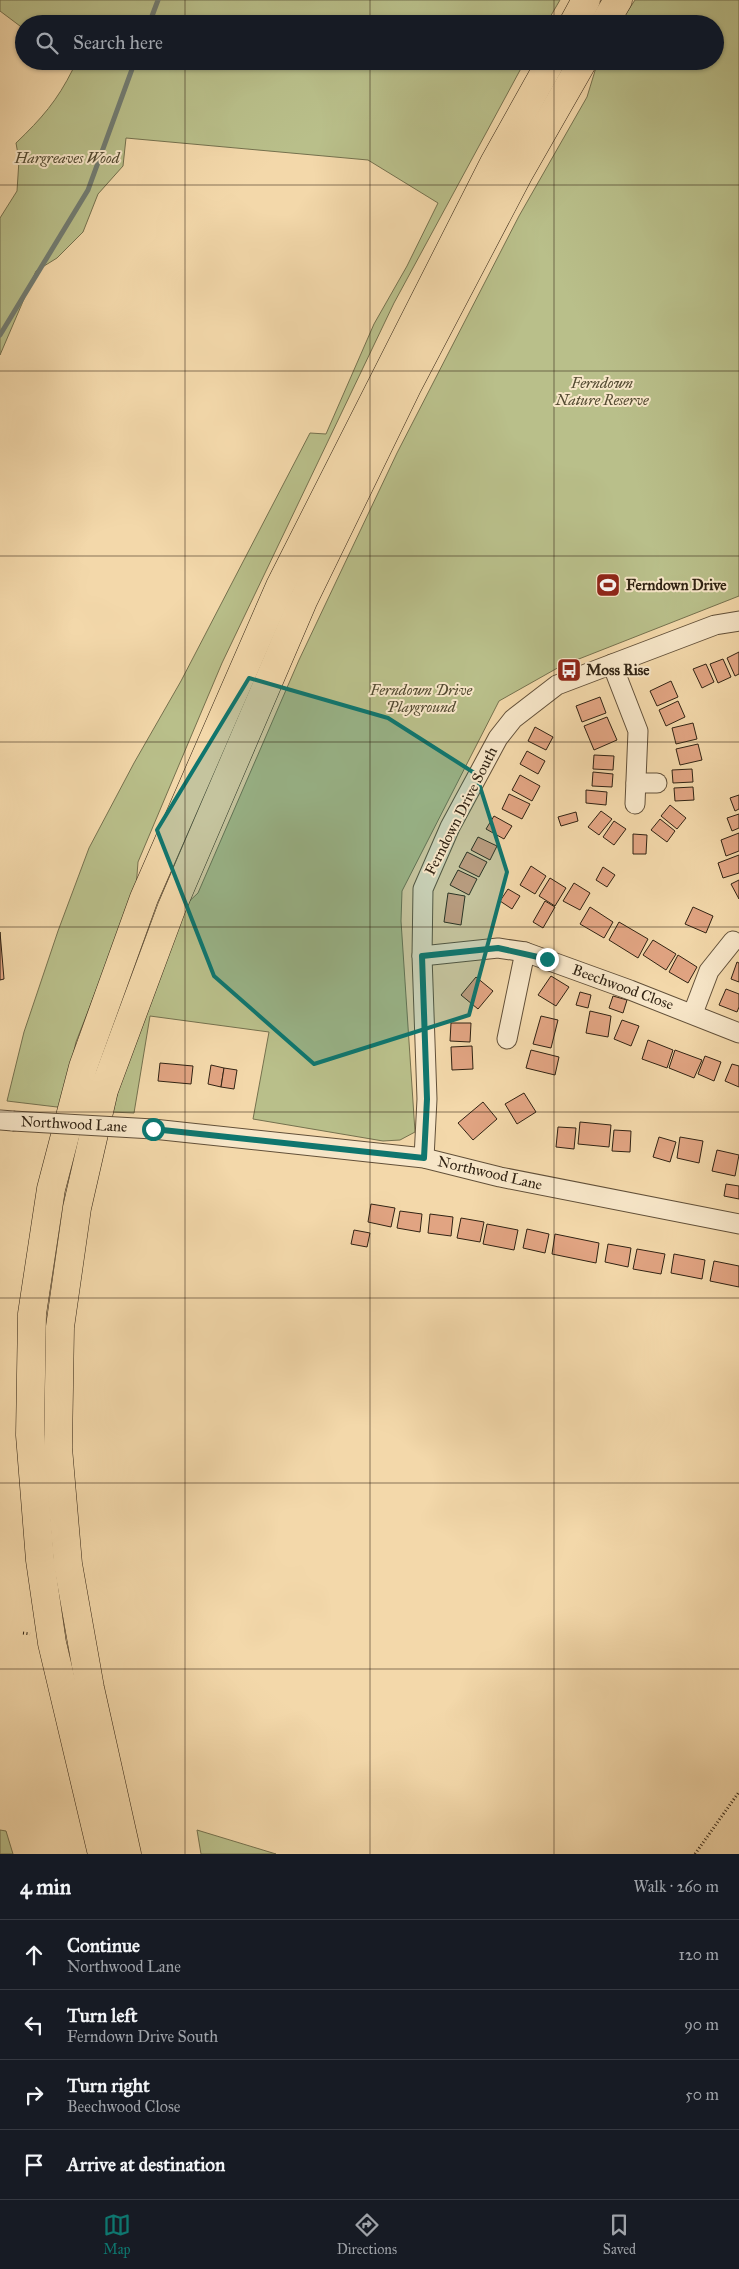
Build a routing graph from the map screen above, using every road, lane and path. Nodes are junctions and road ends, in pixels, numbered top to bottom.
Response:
1 (586, 0) edge
2 (618, 0) edge
3 (578, 15) edge
4 (609, 15) edge
5 (547, 70) edge
6 (578, 70) edge
7 (739, 621) edge
8 (612, 664) junction
9 (636, 782) junction
10 (657, 783) dead end
11 (635, 804) dead end
12 (733, 941) dead end
13 (525, 952) junction
14 (422, 956) junction
15 (693, 1013) junction
16 (739, 1033) edge
17 (507, 1039) dead end
18 (6, 1120) edge
19 (424, 1158) junction
20 (739, 1224) edge
21 (739, 1792) edge
22 (102, 1854) edge
23 (127, 1854) edge
24 (695, 1854) edge

1 - 3 highway
2 - 4 highway
5 - 22 highway
6 - 23 highway
7 - 8 street, Ferndown Drive South
8 - 9 street
8 - 14 street, Ferndown Drive South
9 - 10 street
9 - 11 street
12 - 15 street, Beechwood Close
13 - 14 street, Beechwood Close
13 - 15 street, Beechwood Close
13 - 17 street
14 - 19 street, Ferndown Drive South
15 - 16 street, Beechwood Close
18 - 19 street, Northwood Lane, bridge
19 - 20 street, Northwood Lane
21 - 24 path

